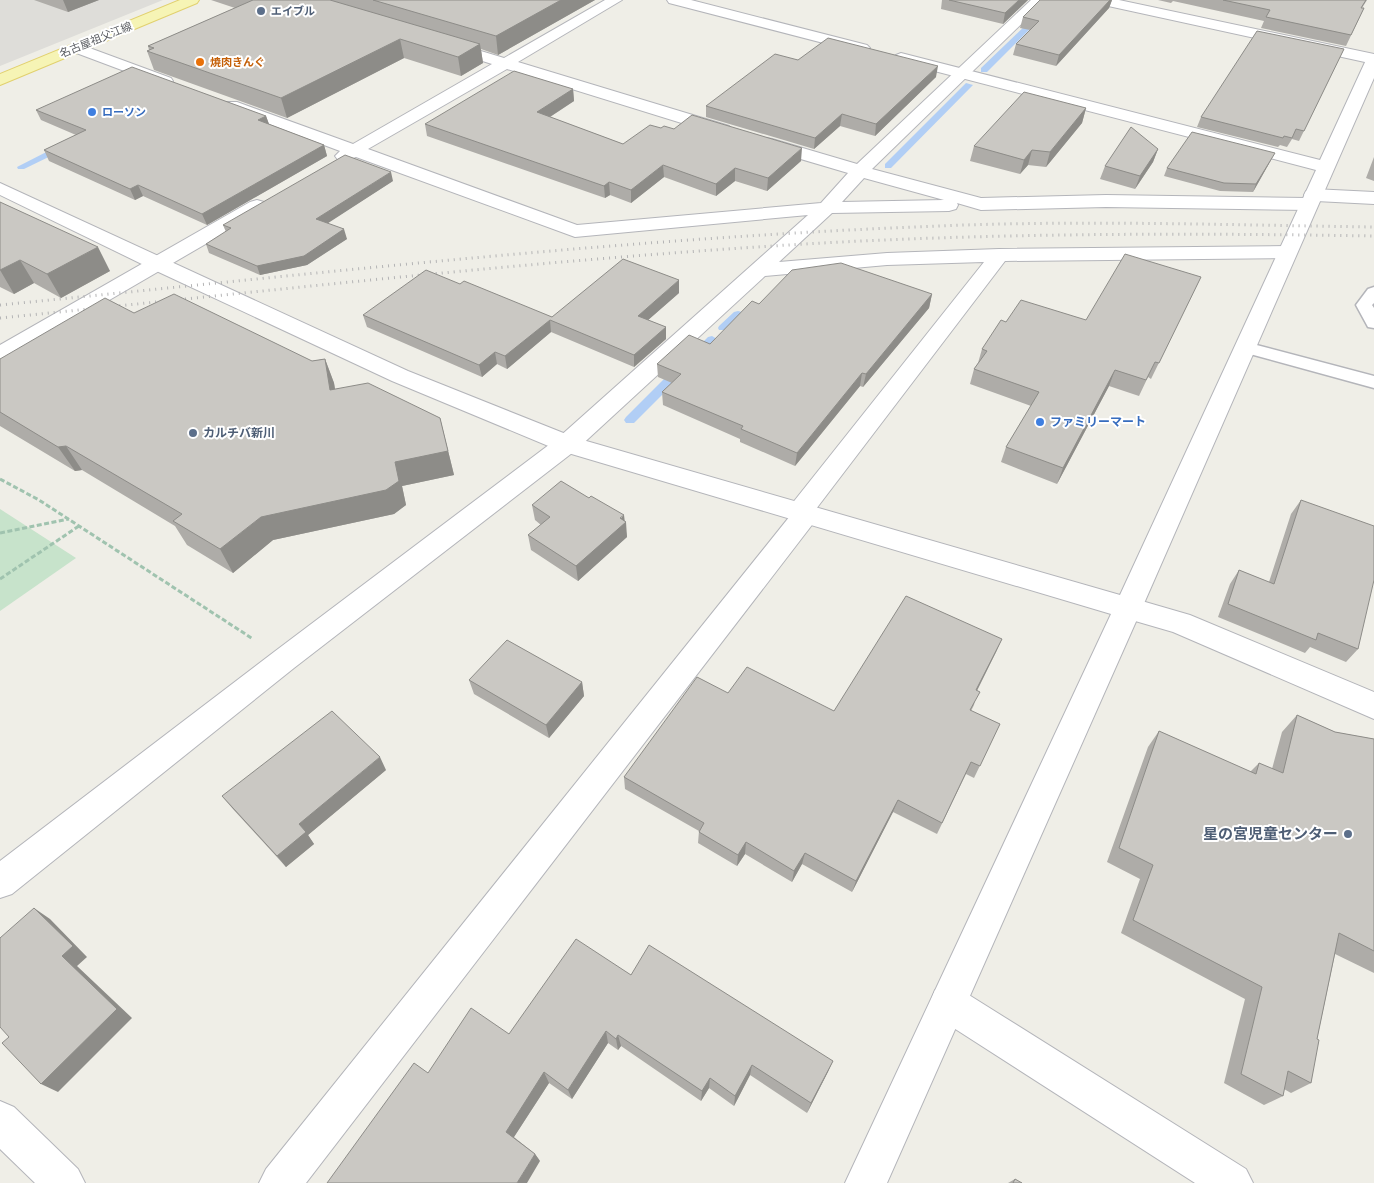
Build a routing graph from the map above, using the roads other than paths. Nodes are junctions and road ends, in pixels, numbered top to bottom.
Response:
1 (192, 0) edge
2 (616, 0) edge
3 (674, 0) edge
4 (1038, 0) edge
5 (1099, 0) edge
6 (436, 42) edge
7 (76, 48) junction
8 (1374, 59) edge
9 (505, 64) junction
10 (962, 74) junction
11 (0, 80) edge
12 (182, 87) edge
13 (218, 100) edge
14 (354, 150) junction
15 (329, 165) edge
16 (1326, 167) junction
17 (860, 172) junction
18 (0, 188) edge
19 (1374, 198) edge
20 (269, 199) edge
21 (1311, 200) junction
22 (981, 204) junction
23 (827, 208) junction
24 (1287, 252) junction
25 (999, 255) junction
26 (157, 264) junction
27 (759, 270) junction
28 (1374, 292) edge
29 (1374, 323) edge
30 (1245, 347) junction
31 (0, 354) edge
32 (1374, 382) edge
33 (567, 444) junction
34 (804, 513) junction
35 (1128, 608) junction
36 (1374, 706) edge
37 (0, 882) edge
38 (948, 1003) junction
39 (0, 1121) edge
40 (64, 1183) edge
41 (280, 1183) edge
42 (866, 1183) edge
43 (1232, 1183) edge

1 - 7 main road, 名古屋祖父江線
2 - 9 street
3 - 10 street
4 - 10 street
5 - 8 street
6 - 9 street
7 - 11 main road, 名古屋祖父江線
7 - 12 street
8 - 16 street
9 - 14 street
9 - 17 street
10 - 16 street
10 - 17 street
13 - 14 street
14 - 15 street
14 - 23 street
16 - 21 street
17 - 22 street
17 - 23 street
18 - 26 street
19 - 21 street
20 - 26 street
21 - 22 street
21 - 24 street
22 - 23 street
23 - 27 street
24 - 25 street
24 - 30 street
25 - 27 street
25 - 34 street
26 - 31 street
26 - 33 street
27 - 33 street
28 - 29 lane
30 - 32 lane
30 - 35 street
33 - 34 street
33 - 37 street
34 - 35 street
34 - 41 street
35 - 36 street
35 - 38 street
38 - 42 street
38 - 43 street
39 - 40 street

